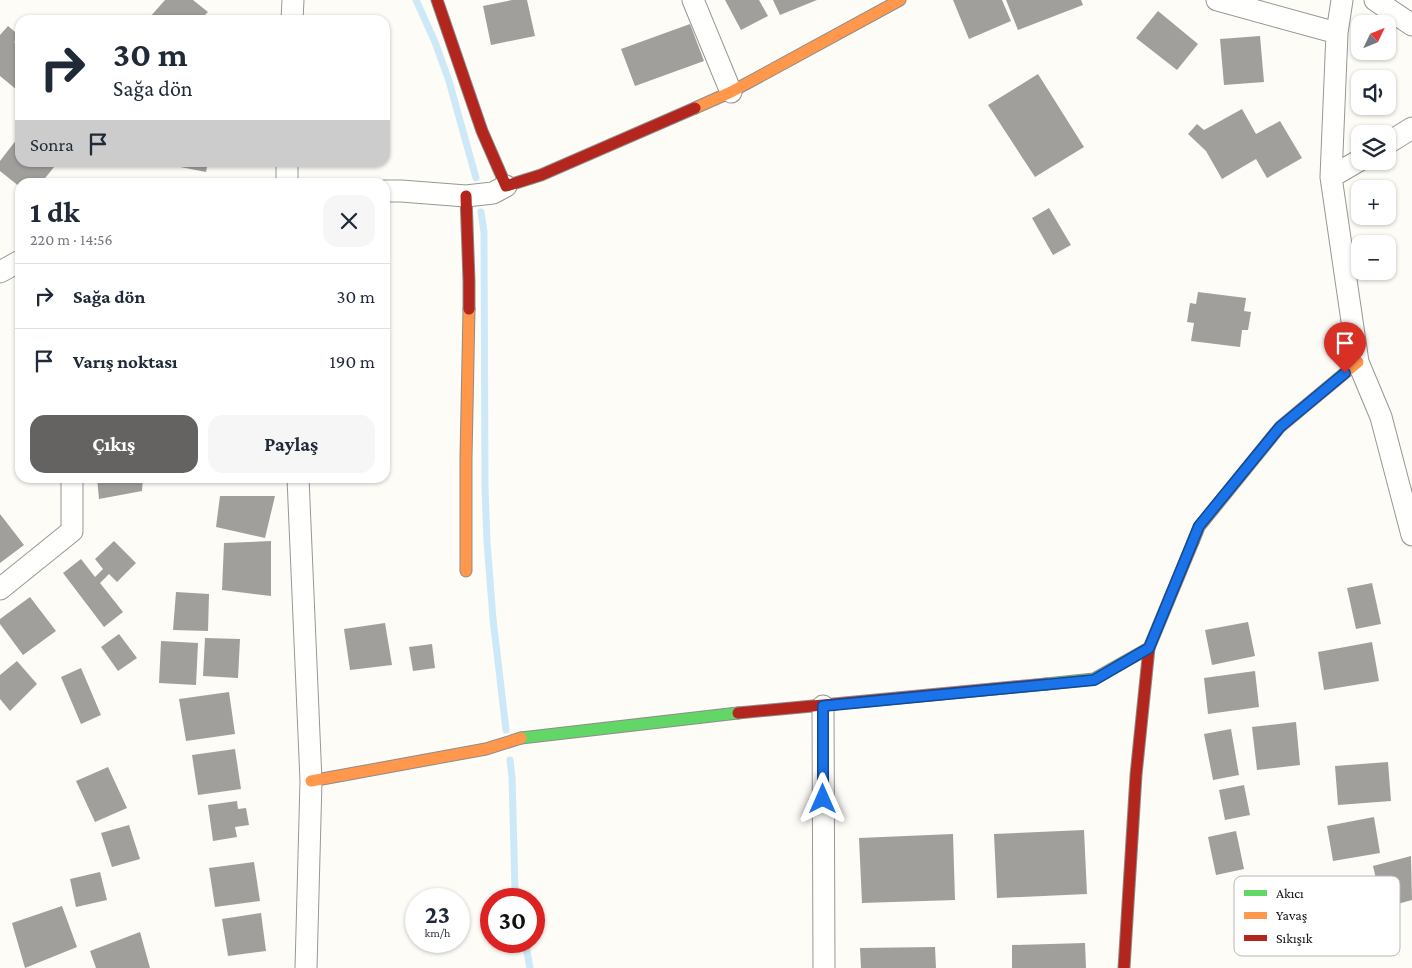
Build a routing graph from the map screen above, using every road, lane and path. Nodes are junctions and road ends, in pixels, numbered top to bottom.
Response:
1 (293, 0) edge
2 (437, 0) edge
3 (692, 0) edge
4 (900, 0) edge
5 (1217, 0) edge
6 (1342, 0) edge
7 (1375, 0) edge
8 (292, 15) edge
9 (1412, 25) edge
10 (1336, 33) junction
11 (731, 92) junction
12 (1412, 128) edge
13 (1396, 138) edge
14 (1351, 165) edge
15 (1332, 177) junction
16 (500, 190) junction
17 (390, 191) edge
18 (466, 196) junction
19 (15, 264) edge
20 (0, 272) edge
21 (1358, 362) junction
22 (72, 483) edge
23 (298, 483) edge
24 (1412, 535) edge
25 (466, 571) dead end
26 (0, 589) edge
27 (1149, 648) junction
28 (823, 706) junction
29 (311, 781) junction
30 (306, 968) edge
31 (824, 968) edge
32 (1124, 968) edge

1 - 8 street
2 - 16 street
3 - 11 street
4 - 11 street
5 - 10 street
6 - 10 street
7 - 9 street
10 - 15 street
11 - 16 street
12 - 13 street
14 - 15 street
15 - 21 street
16 - 18 street
17 - 18 street
18 - 25 street
19 - 20 street
21 - 24 street
21 - 27 street
22 - 26 street
23 - 29 street
27 - 28 street
27 - 32 street
28 - 29 street
28 - 31 street
29 - 30 street

